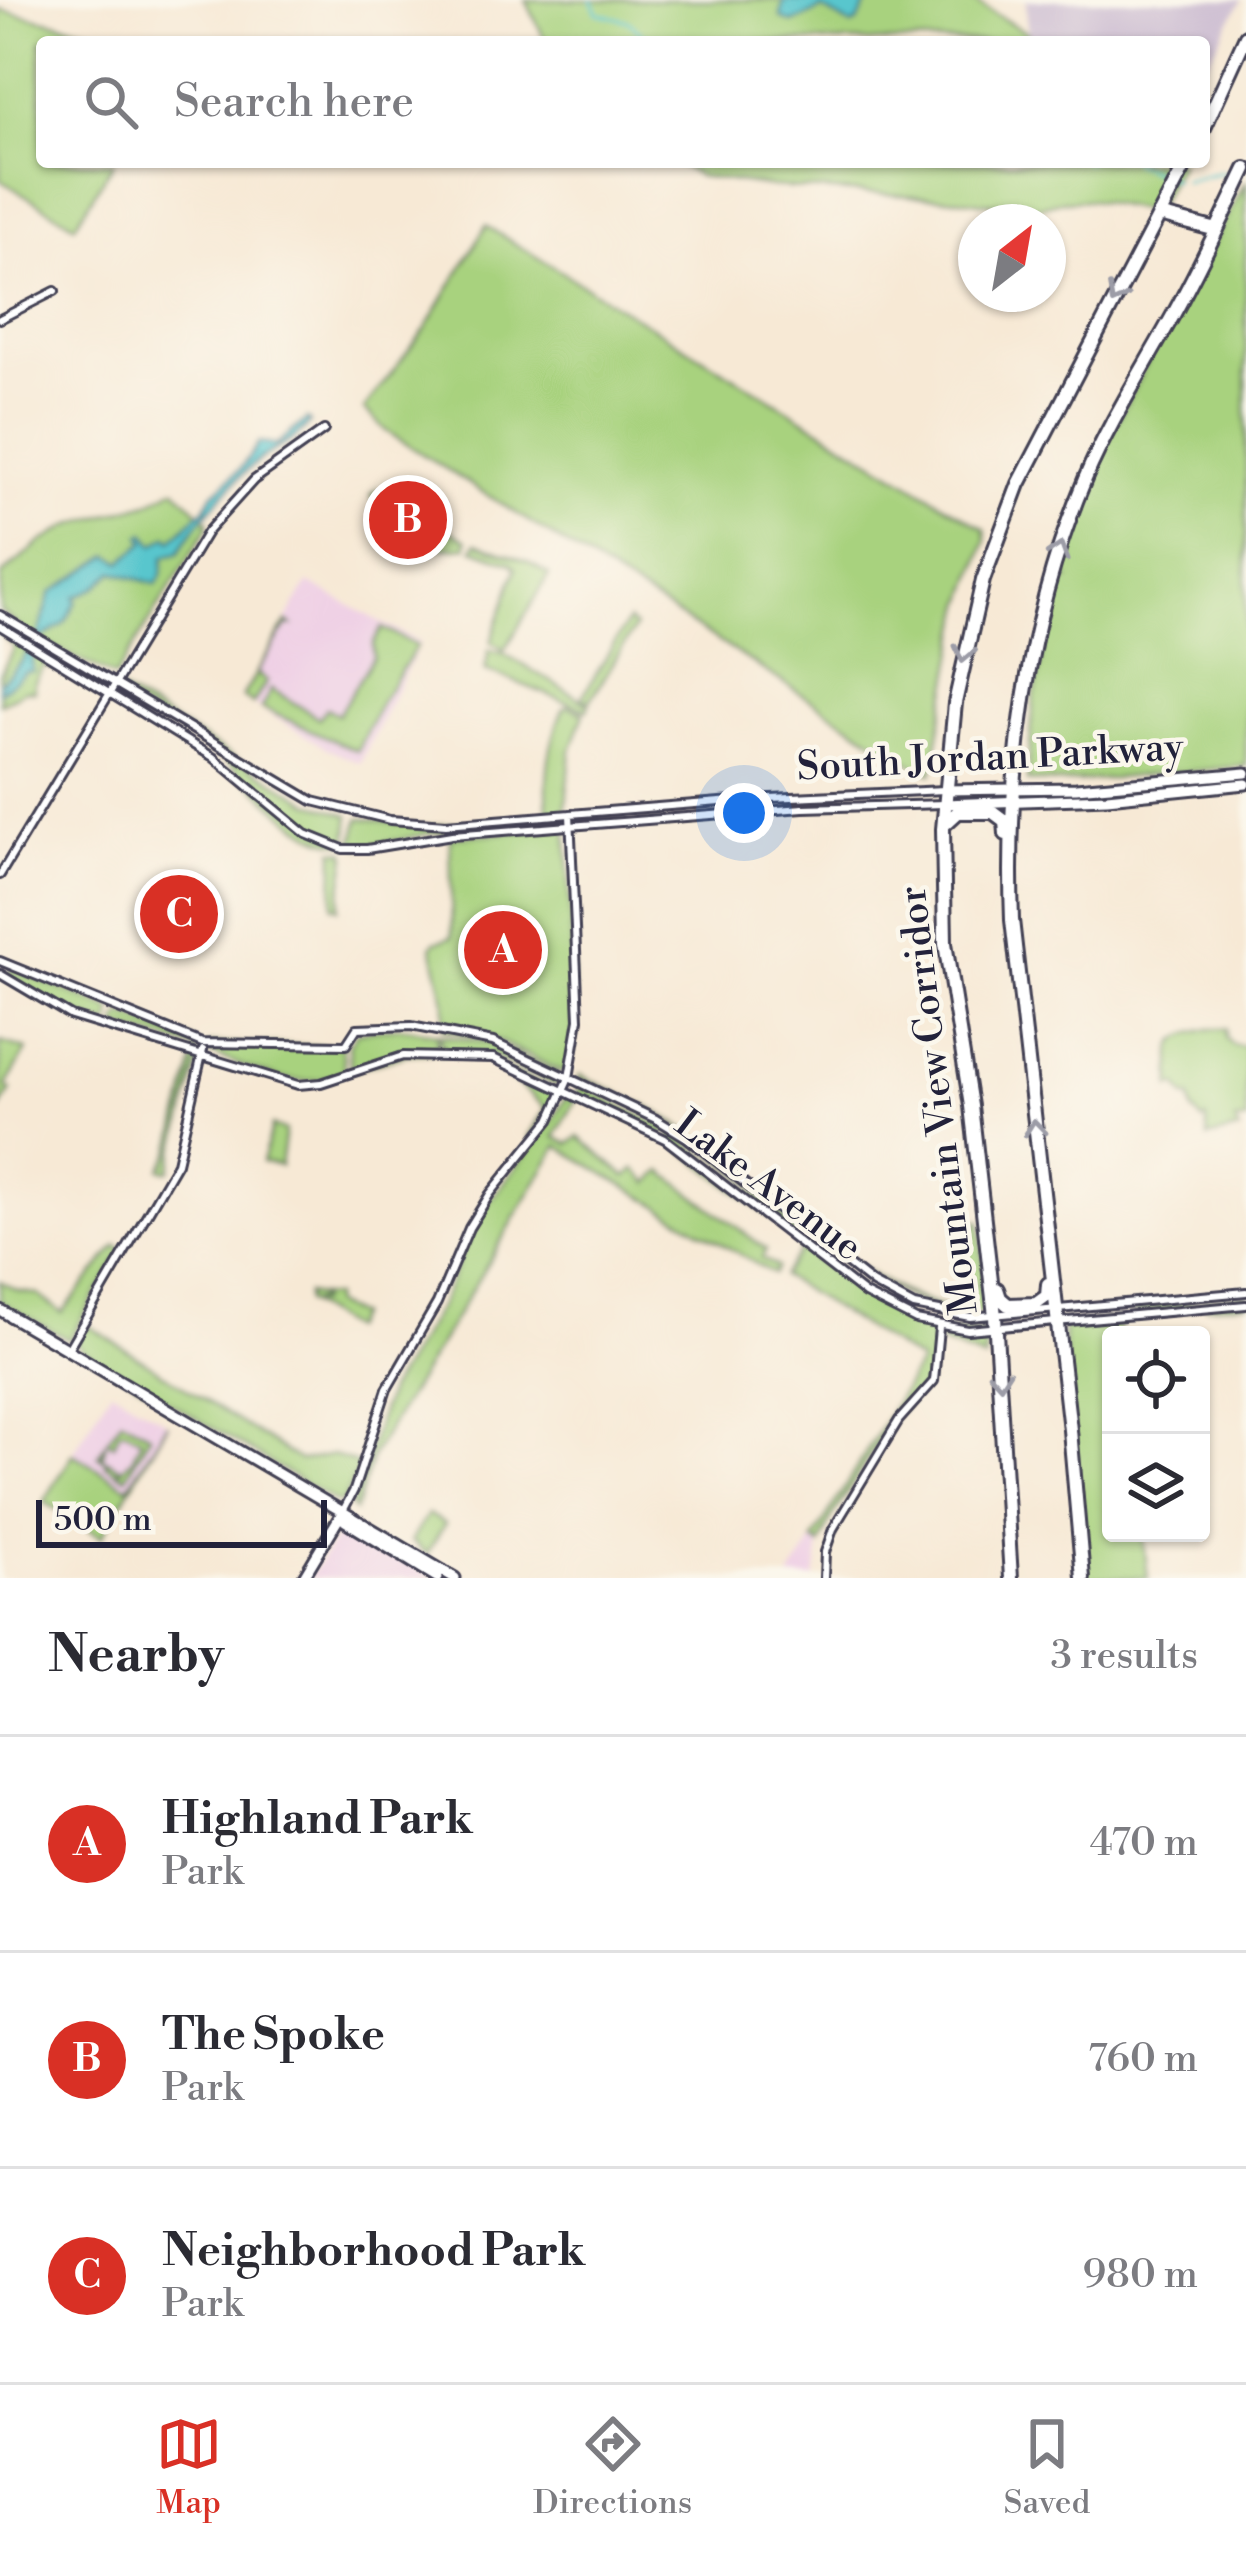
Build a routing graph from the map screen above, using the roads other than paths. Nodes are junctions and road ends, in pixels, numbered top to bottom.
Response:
1 (1246, 37) edge
2 (1210, 115) edge
3 (1183, 168) edge
4 (1243, 175) edge
5 (1159, 214) junction
6 (1216, 230) junction
7 (55, 291) dead end
8 (0, 320) edge
9 (324, 430) dead end
10 (0, 615) edge
11 (0, 626) edge
12 (25, 636) junction
13 (48, 650) junction
14 (114, 683) junction
15 (109, 693) junction
16 (1246, 773) edge
17 (1246, 784) edge
18 (1162, 787) junction
19 (1014, 796) junction
20 (945, 797) junction
21 (570, 814) junction
22 (570, 826) junction
23 (943, 837) junction
24 (1010, 865) junction
25 (0, 875) edge
26 (0, 961) edge
27 (0, 974) edge
28 (203, 1043) junction
29 (203, 1053) junction
30 (569, 1078) junction
31 (565, 1091) junction
32 (1040, 1168) junction
33 (986, 1229) junction
34 (1246, 1292) edge
35 (1246, 1304) edge
36 (0, 1310) edge
37 (1056, 1317) junction
38 (995, 1323) junction
39 (940, 1327) junction
40 (68, 1349) junction
41 (342, 1513) junction
42 (373, 1538) junction
43 (403, 1547) junction
44 (420, 1567) junction
45 (303, 1578) edge
46 (438, 1578) edge
47 (455, 1578) edge
48 (824, 1578) edge
49 (1011, 1578) edge
50 (1083, 1578) edge

1 - 2 highway
3 - 5 highway, Mountain View Corridor
4 - 6 highway
5 - 6 highway
5 -> 20 highway, Mountain View Corridor
19 -> 6 highway
7 - 8 street
9 - 14 street
10 - 12 street, South Jordan Parkway
11 - 12 street, South Jordan Parkway
12 - 13 street, South Jordan Parkway
13 - 14 street, South Jordan Parkway
13 - 15 street, South Jordan Parkway
14 - 15 street
14 - 21 street, South Jordan Parkway
15 - 22 street, South Jordan Parkway
15 - 25 street
16 - 18 main road, South Jordan Parkway
17 - 18 main road, South Jordan Parkway
18 - 19 main road, South Jordan Parkway
18 - 19 main road, South Jordan Parkway
19 - 20 main road, South Jordan Parkway
19 - 24 highway
20 - 21 street, South Jordan Parkway
20 - 22 street, South Jordan Parkway
20 - 23 highway, Mountain View Corridor
21 - 22 street
22 - 30 street
23 - 24 highway
23 - 33 highway, Mountain View Corridor
32 -> 24 highway
26 - 28 street
27 - 29 street, Lake Avenue
28 - 29 street
28 - 30 street, Lake Avenue
29 - 31 street, Lake Avenue
29 - 40 street
30 - 31 street
30 - 38 street, Lake Avenue
31 - 39 street, Lake Avenue
31 - 41 street
32 - 33 highway
32 - 37 highway
33 - 38 highway, Mountain View Corridor
34 - 37 street, Lake Avenue
35 - 37 street, Lake Avenue
36 - 40 main road
37 - 38 street, Lake Avenue
37 - 38 street, Lake Avenue
37 - 50 highway
38 - 39 street, Lake Avenue
38 -> 49 highway, Mountain View Corridor
39 - 48 street
40 - 41 main road
41 - 42 main road
41 - 43 main road
41 - 45 main road
42 - 43 main road
42 - 44 main road
43 - 44 main road
43 - 47 main road
44 - 46 main road

